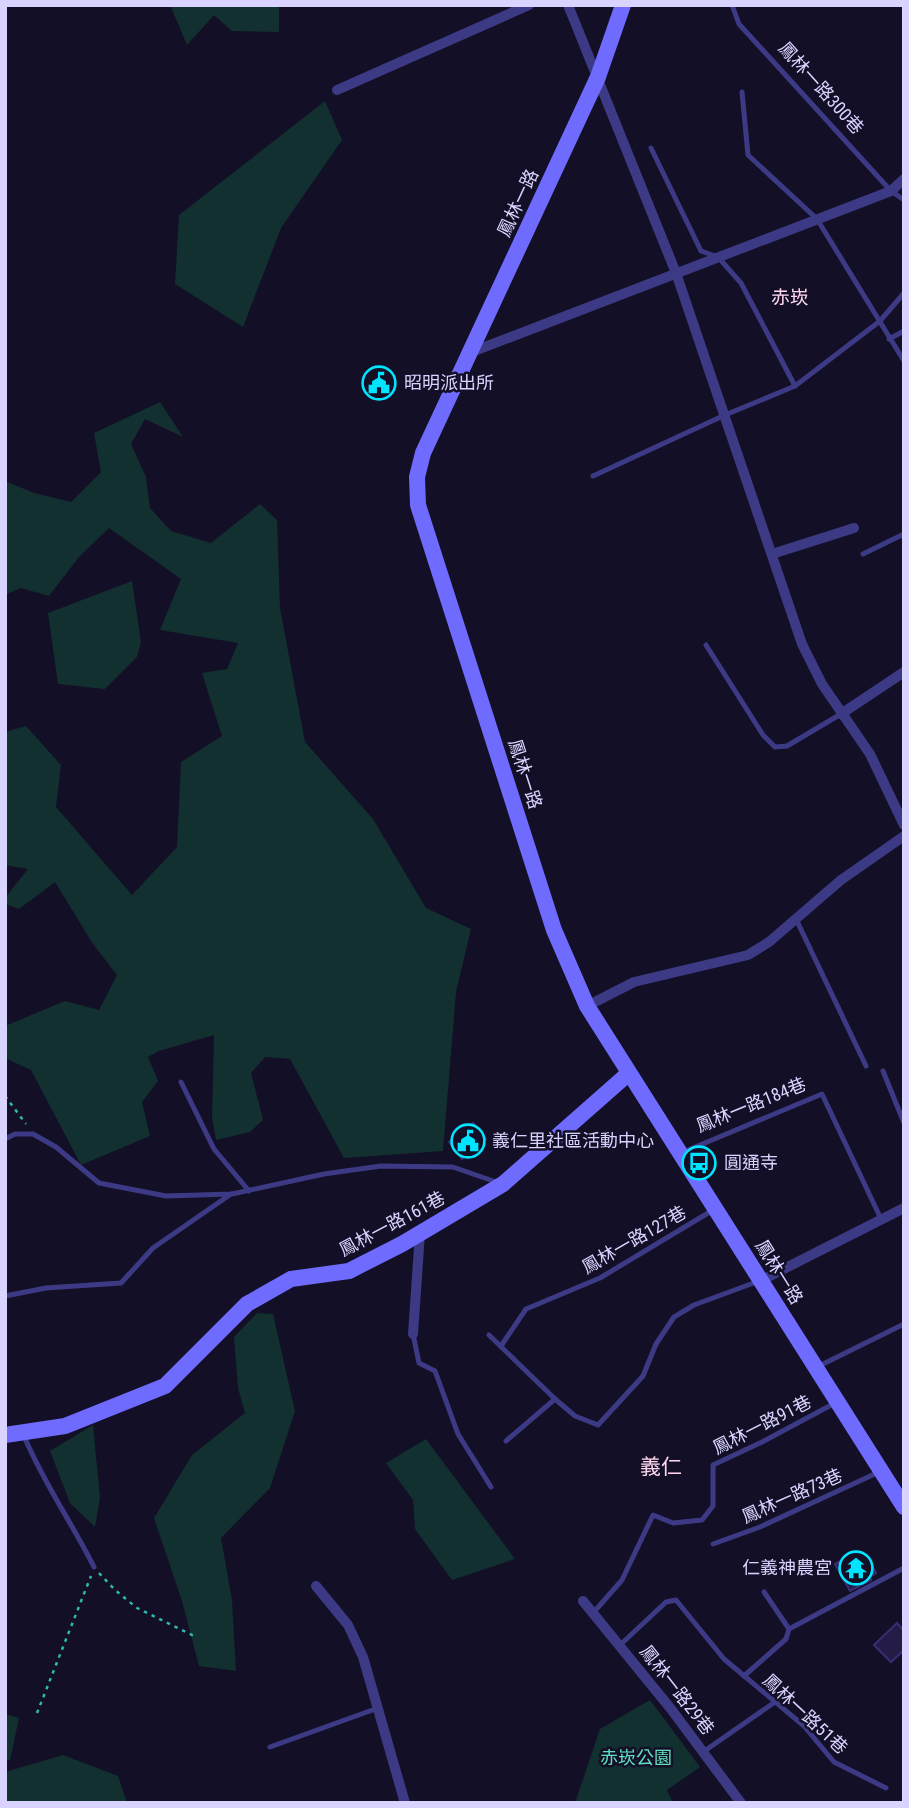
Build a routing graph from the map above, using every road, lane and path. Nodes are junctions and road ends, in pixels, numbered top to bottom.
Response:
1 (529, 5) edge
2 (568, 5) edge
3 (622, 5) edge
4 (732, 5) edge
5 (598, 77) junction
6 (337, 90) dead end
7 (742, 92) dead end
8 (651, 148) dead end
9 (904, 179) edge
10 (891, 191) junction
11 (904, 200) edge
12 (817, 219) junction
13 (718, 257) junction
14 (676, 273) junction
15 (904, 293) edge
16 (880, 321) junction
17 (904, 331) edge
18 (889, 339) junction
19 (469, 353) junction
20 (904, 361) edge
21 (795, 386) junction
22 (724, 415) junction
23 (593, 476) dead end
24 (854, 528) dead end
25 (904, 534) edge
26 (772, 554) junction
27 (863, 554) dead end
28 (706, 645) dead end
29 (904, 672) edge
30 (841, 714) junction
31 (904, 825) edge
32 (904, 836) edge
33 (796, 919) junction
34 (587, 1006) junction
35 (866, 1066) dead end
36 (883, 1071) dead end
37 (629, 1073) junction
38 (181, 1082) dead end
39 (5, 1096) edge
40 (904, 1123) edge
41 (33, 1133) junction
42 (5, 1139) edge
43 (681, 1153) junction
44 (503, 1184) junction
45 (249, 1191) junction
46 (232, 1194) junction
47 (904, 1208) edge
48 (716, 1209) junction
49 (881, 1220) junction
50 (420, 1233) junction
51 (762, 1280) junction
52 (5, 1296) edge
53 (904, 1324) edge
54 (413, 1334) joint
55 (489, 1335) dead end
56 (501, 1346) junction
57 (816, 1367) junction
58 (555, 1399) junction
59 (838, 1402) junction
60 (23, 1433) junction
61 (5, 1435) edge
62 (506, 1441) dead end
63 (882, 1470) junction
64 (491, 1487) dead end
65 (904, 1507) edge
66 (713, 1544) dead end
67 (94, 1567) junction
68 (904, 1568) edge
69 (316, 1586) dead end
70 (764, 1592) dead end
71 (583, 1601) dead end
72 (593, 1614) junction
73 (789, 1629) junction
74 (196, 1637) dead end
75 (619, 1646) junction
76 (744, 1676) junction
77 (775, 1702) junction
78 (378, 1708) junction
79 (37, 1713) dead end
80 (270, 1747) dead end
81 (703, 1752) junction
82 (886, 1788) dead end
83 (405, 1803) edge
84 (741, 1803) edge

1 - 6 street
2 - 5 street
3 - 5 street, 鳳林一路
4 - 10 lane, 鳳林一路300巷
5 - 14 street
5 - 19 street, 鳳林一路
7 - 12 lane
8 - 13 lane
9 - 10 street
10 - 11 lane, 鳳林一路300巷
10 - 12 street
12 - 13 street
12 - 16 lane
13 - 14 street
13 - 21 lane
14 - 19 street
14 - 22 street
15 - 16 lane
16 - 18 lane
16 - 21 lane
17 - 18 lane
18 - 20 lane
19 - 34 street, 鳳林一路
21 - 22 lane
22 - 23 lane
22 - 26 street
24 - 26 street
25 - 27 lane
26 - 30 street
28 - 30 lane
29 - 30 street
30 - 31 street
32 - 33 street
33 - 34 street
33 - 35 lane
34 - 37 street, 鳳林一路
36 - 40 lane
37 - 43 street, 鳳林一路
37 - 44 street, 鳳林一路161巷
38 - 45 lane
39 - 41 path
41 - 42 lane
41 - 46 lane, 鳳林一路161巷
43 - 48 street, 鳳林一路
43 - 49 lane, 鳳林一路184巷
44 - 45 lane, 鳳林一路161巷
44 - 50 street, 鳳林一路161巷
45 - 46 lane, 鳳林一路161巷
46 - 52 lane
47 - 49 street
48 - 51 street, 鳳林一路
48 - 56 lane, 鳳林一路127巷
49 - 51 street
50 - 54 street
50 - 60 street, 鳳林一路161巷
51 - 57 street, 鳳林一路
51 - 58 lane
53 - 57 lane
54 - 64 lane
55 - 56 lane
56 - 58 lane
57 - 59 street, 鳳林一路
58 - 62 lane
59 - 63 street, 鳳林一路
59 - 72 lane, 鳳林一路91巷
60 - 61 street, 鳳林一路161巷
60 - 67 lane
63 - 65 street, 鳳林一路
63 - 66 lane, 鳳林一路73巷
67 - 74 path
67 - 79 path
68 - 73 lane, 鳳林一路51巷
69 - 78 street
70 - 73 lane
71 - 72 street, 鳳林一路29巷
72 - 75 street, 鳳林一路29巷
73 - 76 lane, 鳳林一路51巷
75 - 76 lane, 鳳林一路51巷
75 - 81 street, 鳳林一路29巷
76 - 77 lane, 鳳林一路51巷
77 - 81 lane
77 - 82 lane, 鳳林一路51巷
78 - 80 lane
78 - 83 street
81 - 84 street, 鳳林一路29巷

